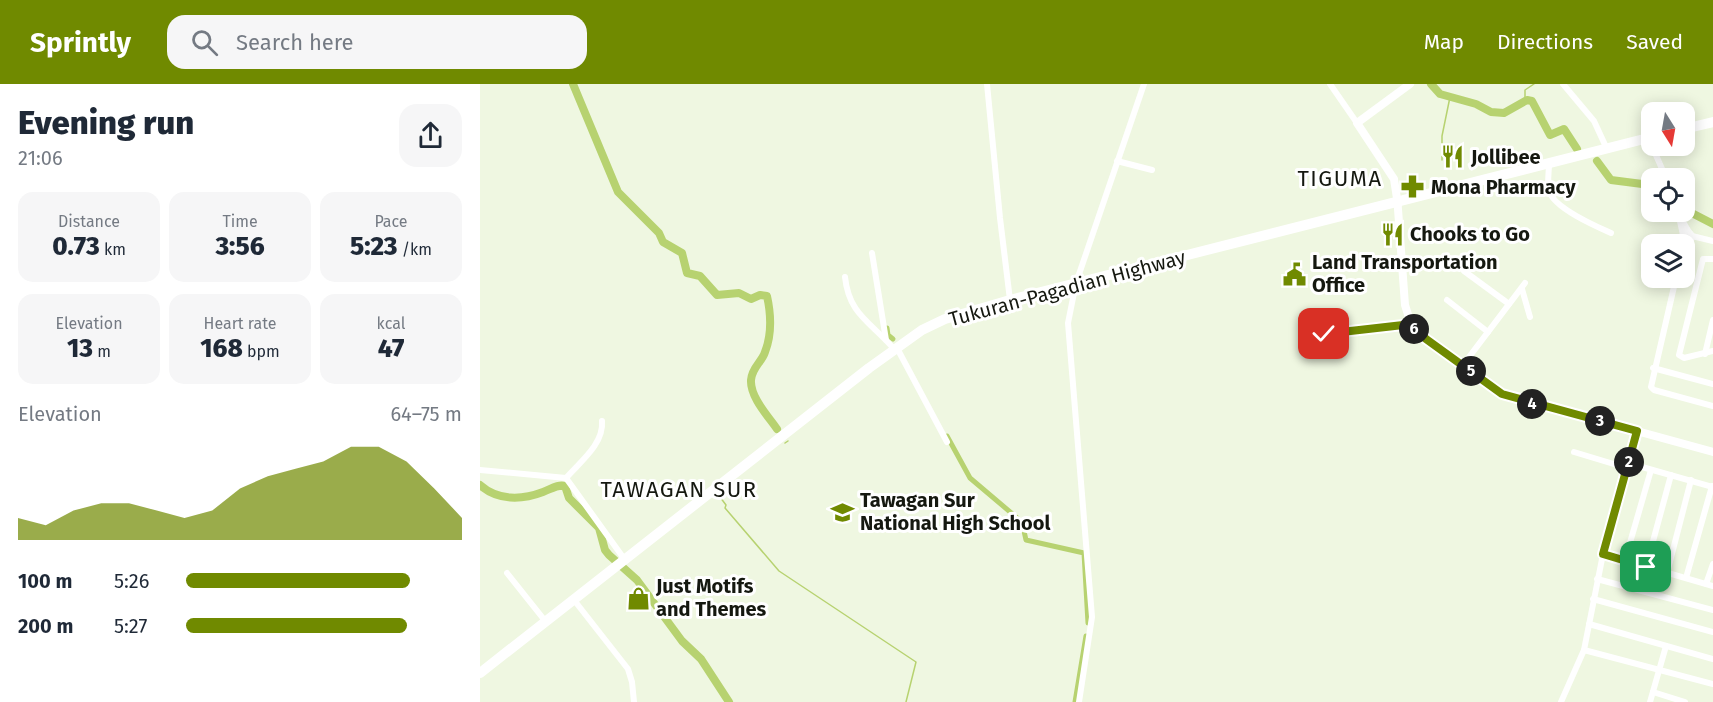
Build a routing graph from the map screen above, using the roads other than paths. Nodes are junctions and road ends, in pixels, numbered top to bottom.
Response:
1 (987, 84) edge
2 (1144, 84) edge
3 (1330, 84) edge
4 (1410, 84) edge
5 (1563, 84) edge
6 (1713, 122) edge
7 (1358, 123) junction
8 (1695, 126) edge
9 (1641, 142) edge
10 (1606, 147) junction
11 (1117, 161) junction
12 (1550, 162) junction
13 (1152, 170) dead end
14 (1398, 205) junction
15 (1611, 233) dead end
16 (1695, 239) edge
17 (1713, 241) edge
18 (872, 253) dead end
19 (1713, 259) edge
20 (1464, 271) dead end
21 (845, 277) dead end
22 (1076, 283) junction
23 (1673, 288) edge
24 (1010, 300) junction
25 (1447, 300) dead end
26 (1509, 304) junction
27 (1530, 317) dead end
28 (1713, 320) edge
29 (1412, 324) junction
30 (1488, 332) junction
31 (1310, 345) dead end
32 (892, 346) junction
33 (1713, 351) edge
34 (1705, 354) junction
35 (1463, 365) junction
36 (1653, 368) junction
37 (1713, 384) edge
38 (1713, 406) edge
39 (602, 421) dead end
40 (1637, 431) junction
41 (947, 442) dead end
42 (1713, 452) edge
43 (1574, 453) dead end
44 (1628, 466) junction
45 (480, 470) edge
46 (1651, 470) junction
47 (1671, 475) junction
48 (566, 478) junction
49 (1691, 480) junction
50 (1713, 486) edge
51 (1603, 554) junction
52 (623, 561) junction
53 (1625, 561) junction
54 (1713, 564) edge
55 (1646, 567) junction
56 (507, 573) dead end
57 (1667, 573) junction
58 (1686, 578) junction
59 (1597, 579) junction
60 (1710, 585) edge
61 (1593, 599) junction
62 (574, 600) junction
63 (1713, 610) edge
64 (546, 622) junction
65 (1589, 624) junction
66 (1713, 632) edge
67 (1666, 646) junction
68 (1584, 650) junction
69 (1713, 659) edge
70 (1659, 670) junction
71 (480, 674) edge
72 (1713, 684) edge
73 (1653, 692) junction
74 (634, 702) edge
75 (1079, 702) edge
76 (1561, 702) edge
77 (1650, 702) edge
78 (1685, 702) edge

1 - 24 street
2 - 11 street
3 - 7 street
4 - 7 street
5 - 10 street
6 - 8 highway
7 - 14 street
9 - 10 highway, Tukuran-Pagadian Highway
10 - 12 highway, Tukuran-Pagadian Highway
11 - 13 street
11 - 22 street
12 - 14 highway, Tukuran-Pagadian Highway
12 - 15 street
14 - 22 highway, Tukuran-Pagadian Highway
14 - 29 street
16 - 17 street
18 - 32 street
19 - 34 street
20 - 26 street
21 - 32 street
22 - 24 highway, Tukuran-Pagadian Highway
22 - 75 street
23 - 36 street
24 - 32 highway, Tukuran-Pagadian Highway
25 - 30 street
26 - 27 street
26 - 30 street
28 - 34 street
29 - 31 street
29 - 35 street
30 - 35 street
32 - 41 street
32 - 52 highway, Tukuran-Pagadian Highway
33 - 34 street
35 - 40 street
36 - 37 street
36 - 38 street
39 - 48 street
40 - 42 street
40 - 44 street
43 - 44 street
44 - 46 street
44 - 51 street
45 - 48 street
46 - 47 street
46 - 53 street
47 - 49 street
47 - 55 street
48 - 52 street
49 - 50 street
49 - 57 street
50 - 58 street
51 - 53 street
51 - 59 street
52 - 62 highway, Tukuran-Pagadian Highway
53 - 55 street
54 - 60 street
55 - 57 street
56 - 64 street
57 - 58 street
58 - 60 street
59 - 61 street
59 - 63 street
61 - 65 street
61 - 66 street
62 - 64 highway, Tukuran-Pagadian Highway
62 - 74 street
64 - 71 highway, Tukuran-Pagadian Highway
65 - 67 street
65 - 68 street
67 - 69 street
67 - 70 street
68 - 70 street
68 - 76 street
70 - 72 street
70 - 73 street
73 - 77 street
73 - 78 street

